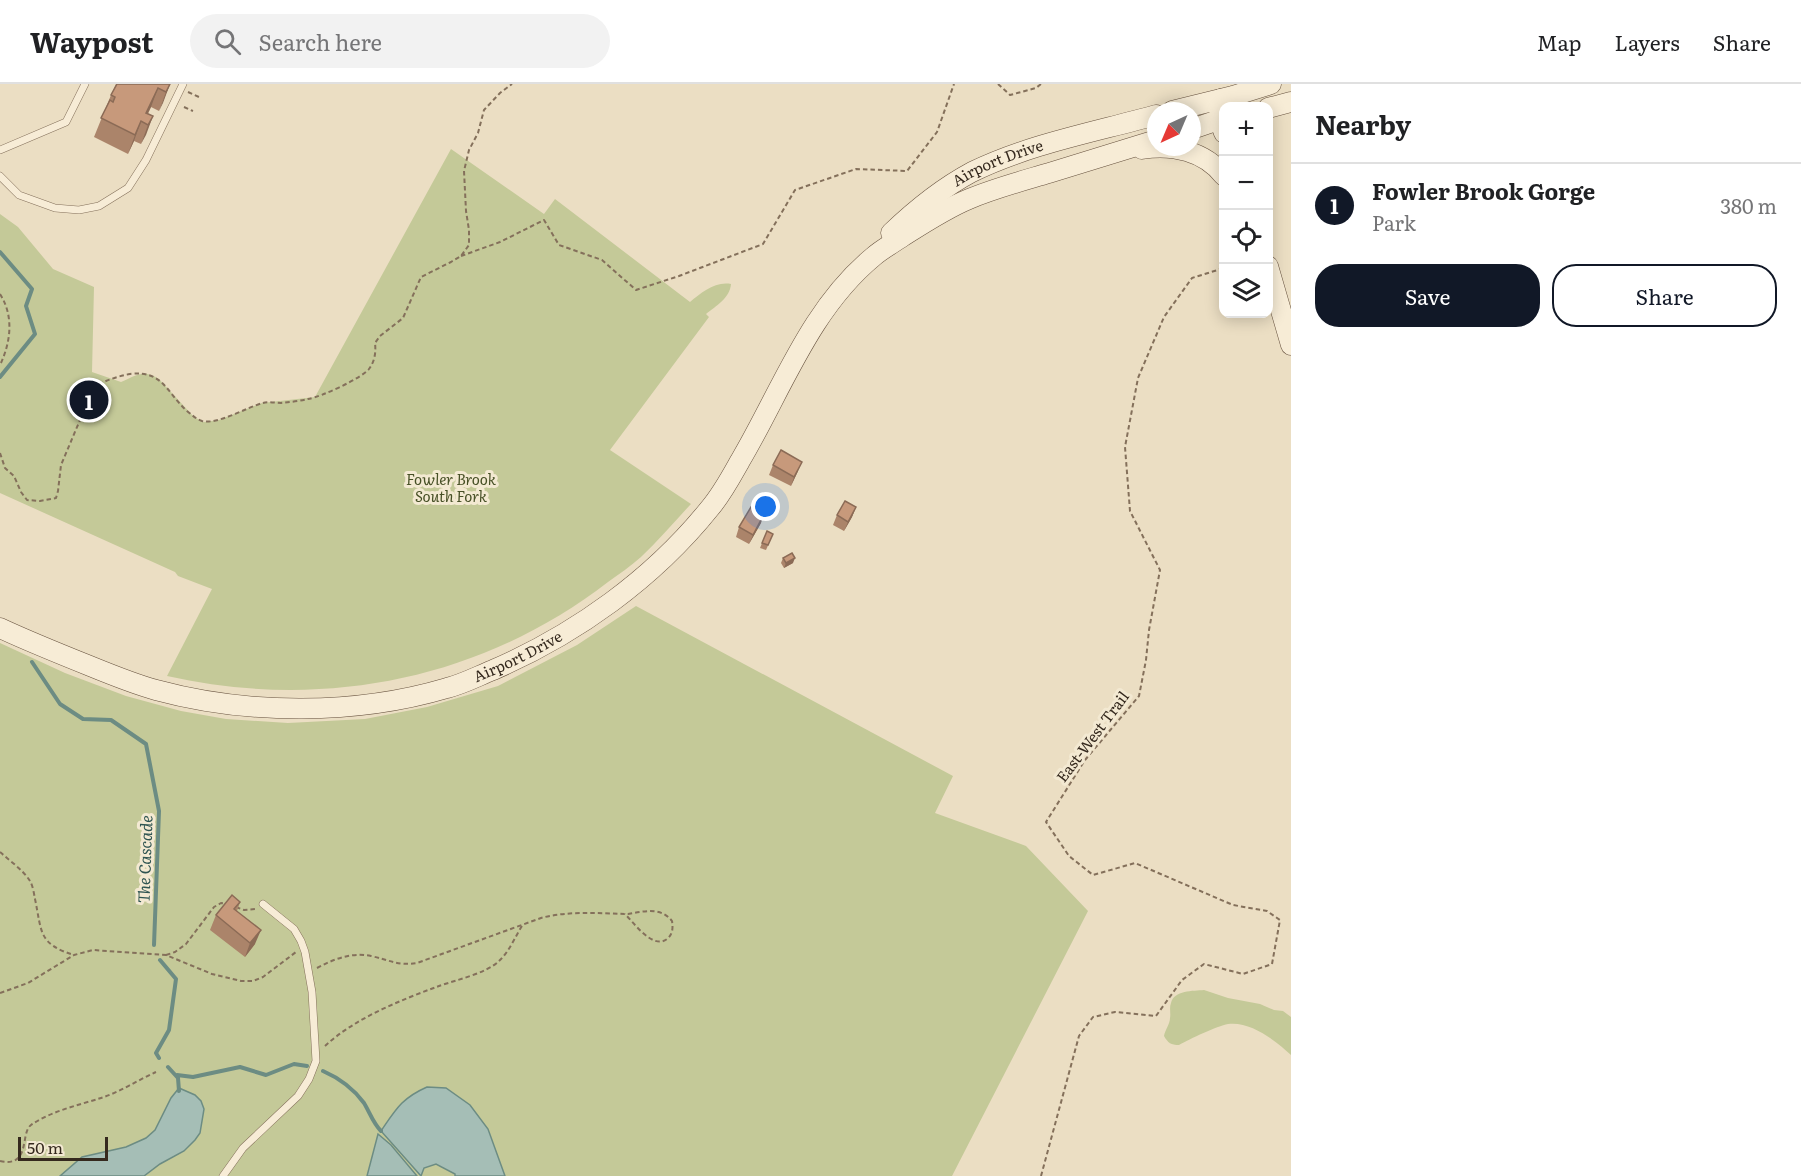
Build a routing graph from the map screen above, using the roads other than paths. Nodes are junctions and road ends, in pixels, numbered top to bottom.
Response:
1 (85, 84) edge
2 (183, 84) edge
3 (1271, 84) edge
4 (1243, 102) edge
5 (1201, 113) edge
6 (1219, 115) edge
7 (1147, 117) edge
8 (1219, 117) edge
9 (1201, 125) edge
10 (1147, 143) edge
11 (0, 150) edge
12 (1104, 156) junction
13 (1219, 172) edge
14 (0, 176) edge
15 (867, 262) junction
16 (1273, 280) edge
17 (1291, 345) edge
18 (0, 628) edge
19 (263, 904) road end
20 (222, 1176) edge

1 - 11 lane
2 - 14 lane
3 - 4 main road
5 - 6 main road
7 - 15 main road, Airport Drive
8 - 9 main road
10 - 12 main road, Airport Drive
12 - 13 main road, Airport Drive
12 - 15 main road, Airport Drive
15 - 18 main road, Airport Drive
16 - 17 main road
19 - 20 lane

